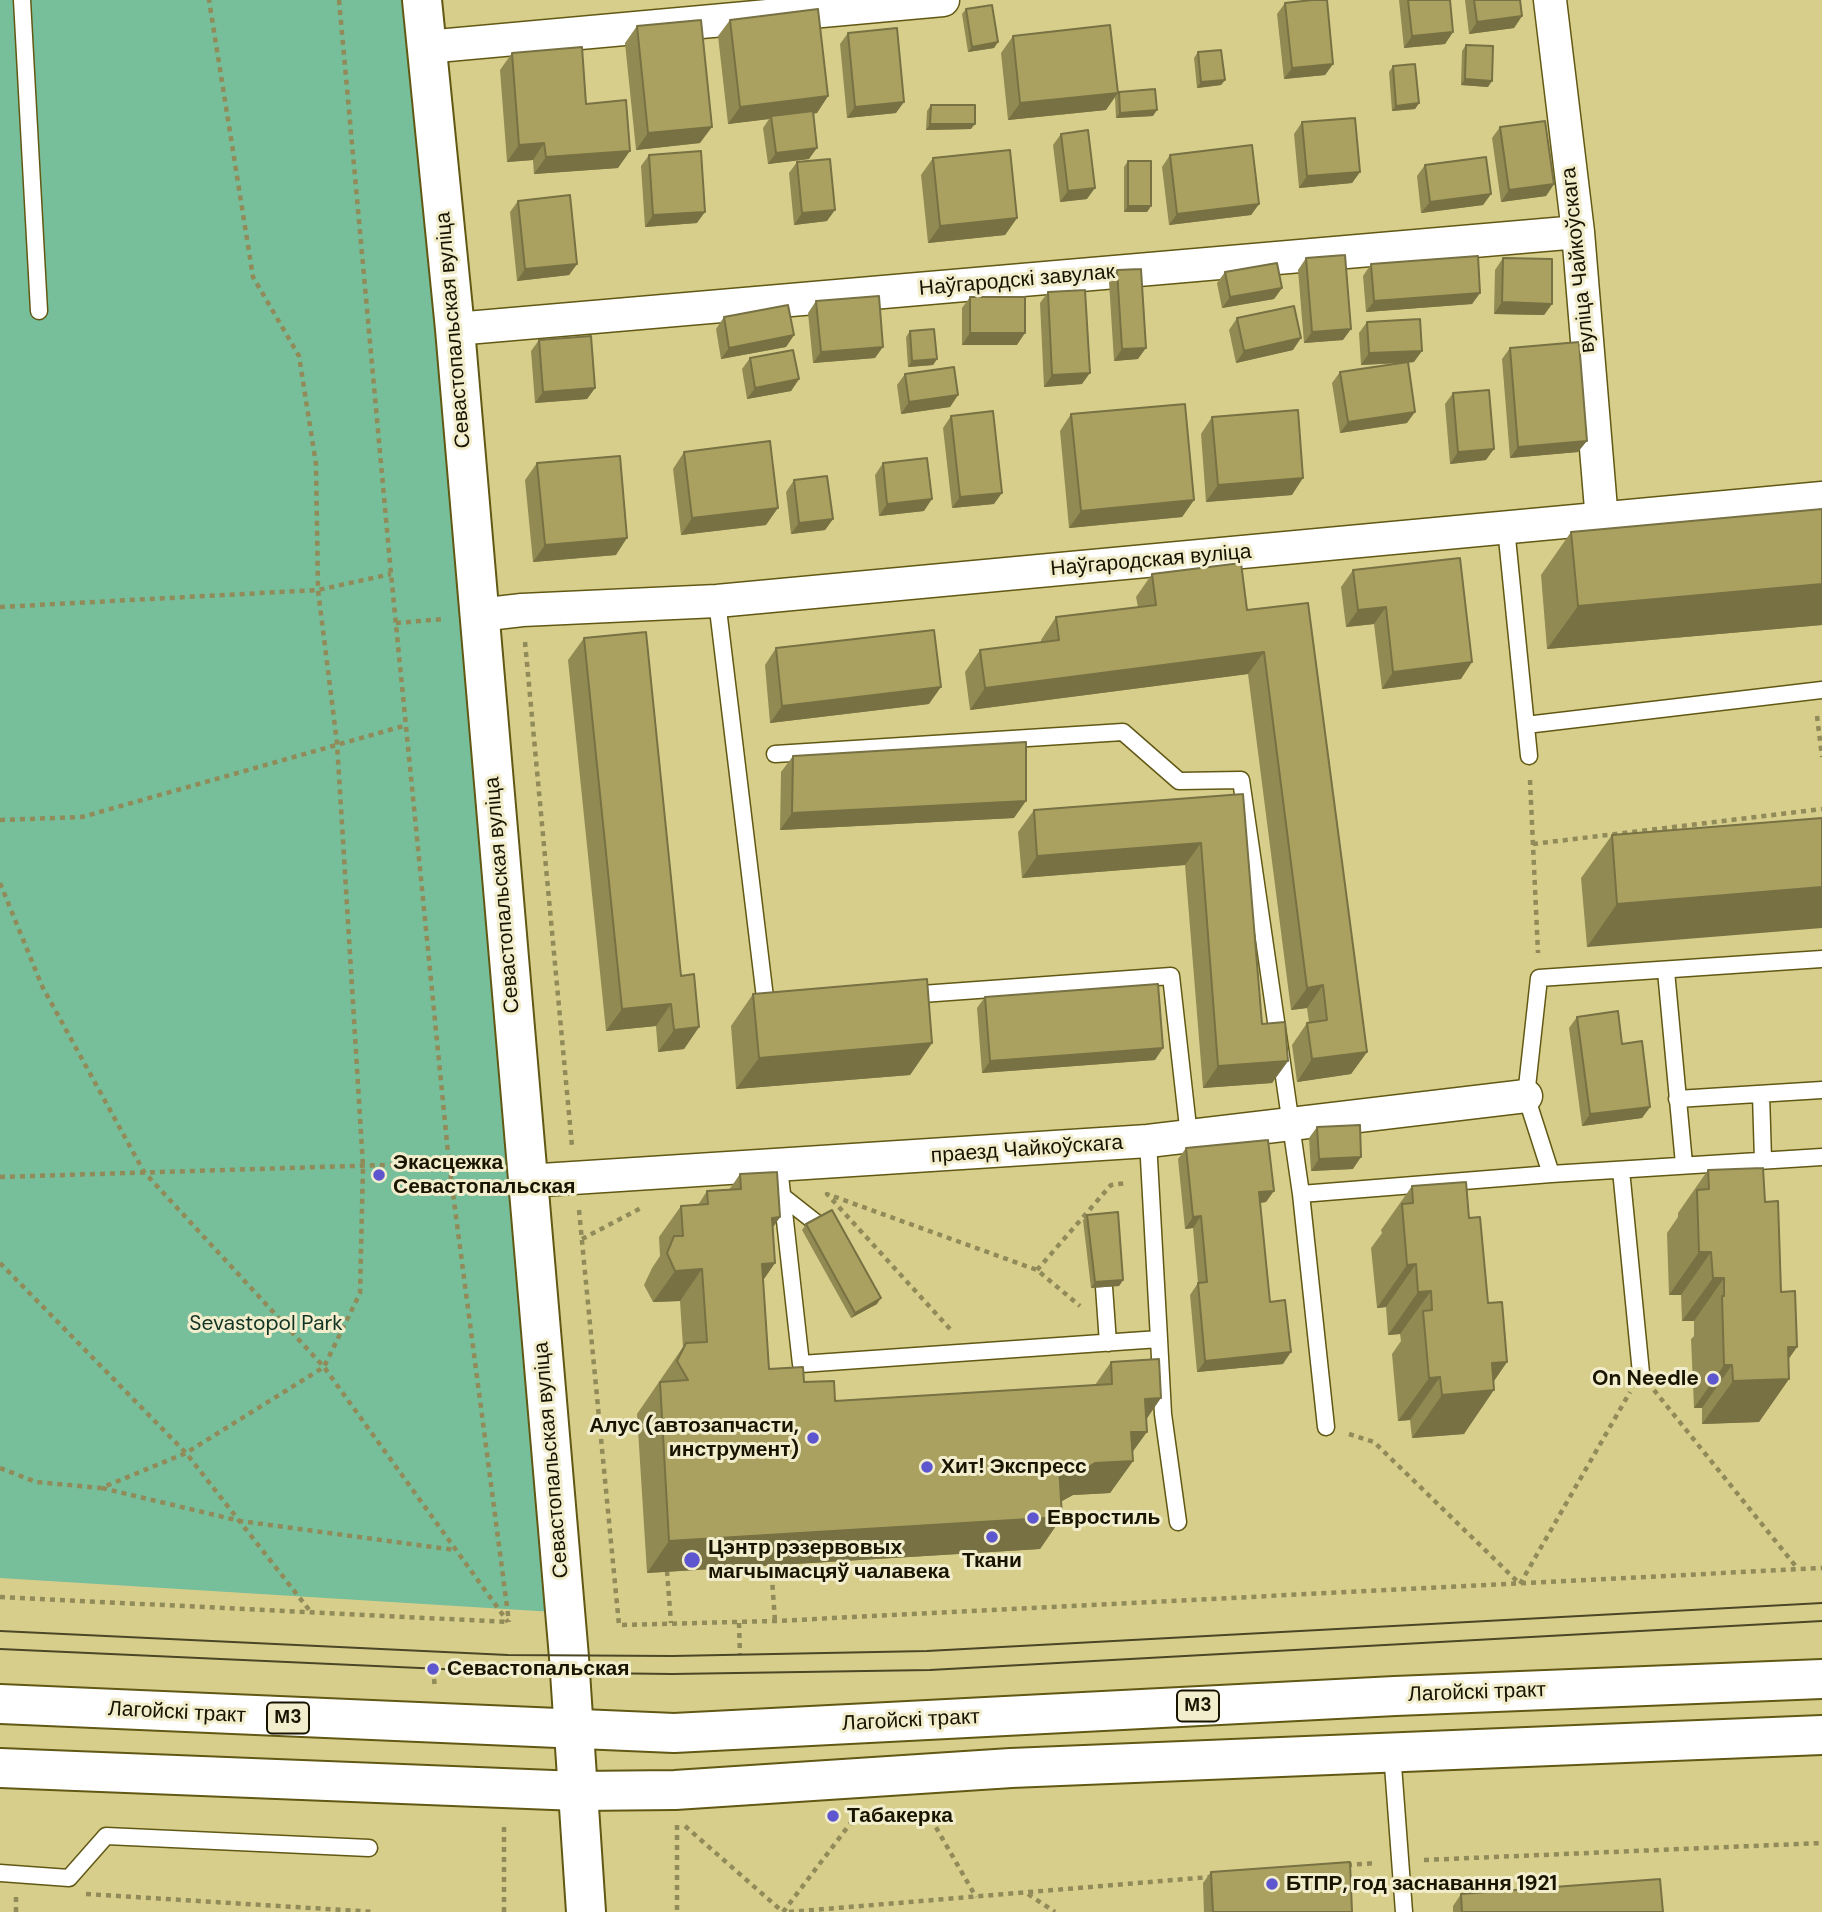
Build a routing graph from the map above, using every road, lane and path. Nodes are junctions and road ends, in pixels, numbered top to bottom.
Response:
1 (22, 0) edge
2 (209, 0) edge
3 (339, 0) edge
4 (422, 0) edge
5 (943, 0) edge
6 (1550, 0) edge
7 (426, 47) junction
8 (1578, 232) junction
9 (39, 311) dead end
10 (455, 329) junction
11 (1822, 498) edge
12 (1602, 521) junction
13 (1506, 528) junction
14 (391, 574) junction
15 (318, 590) junction
16 (717, 601) junction
17 (0, 607) edge
18 (522, 610) junction
19 (479, 615) junction
20 (396, 623) junction
21 (1818, 691) edge
22 (407, 725) junction
23 (1526, 725) junction
24 (337, 743) junction
25 (775, 754) dead end
26 (1529, 756) joint
27 (1822, 757) edge
28 (1822, 809) edge
29 (0, 820) edge
30 (1533, 844) junction
31 (0, 883) edge
32 (1822, 959) edge
33 (1666, 971) junction
34 (1539, 978) junction
35 (887, 997) edge
36 (793, 1004) edge
37 (1822, 1090) edge
38 (1761, 1094) junction
39 (1526, 1096) junction
40 (1677, 1099) junction
41 (1292, 1124) junction
42 (1189, 1136) junction
43 (1148, 1141) junction
44 (1822, 1157) edge
45 (1763, 1160) junction
46 (449, 1163) junction
47 (1684, 1164) junction
48 (363, 1166) junction
49 (1621, 1170) junction
50 (144, 1172) junction
51 (1551, 1174) junction
52 (0, 1177) edge
53 (575, 1177) junction
54 (526, 1181) junction
55 (781, 1181) junction
56 (1127, 1183) dead end
57 (1301, 1194) junction
58 (815, 1222) edge
59 (0, 1263) edge
60 (1037, 1270) junction
61 (1104, 1287) edge
62 (1106, 1335) junction
63 (1159, 1339) junction
64 (972, 1352) junction
65 (324, 1367) junction
66 (1641, 1373) junction
67 (1326, 1427) joint
68 (187, 1453) junction
69 (0, 1468) edge
70 (101, 1488) junction
71 (240, 1521) junction
72 (1178, 1522) dead end
73 (456, 1550) junction
74 (771, 1565) edge
75 (1822, 1568) edge
76 (1798, 1570) junction
77 (667, 1571) edge
78 (1520, 1584) junction
79 (0, 1597) edge
80 (310, 1611) junction
81 (775, 1621) junction
82 (509, 1622) junction
83 (671, 1623) junction
84 (739, 1623) junction
85 (740, 1655) dead end
86 (433, 1669) dead end
87 (1822, 1679) edge
88 (435, 1689) dead end
89 (0, 1704) edge
90 (573, 1730) junction
91 (1822, 1735) edge
92 (1392, 1752) junction
93 (0, 1768) edge
94 (578, 1791) junction
95 (915, 1810) dead end
96 (846, 1813) dead end
97 (690, 1818) dead end
98 (677, 1819) junction
99 (505, 1824) dead end
100 (1822, 1843) edge
101 (369, 1847) dead end
102 (1400, 1861) junction
103 (1345, 1866) edge
104 (0, 1873) edge
105 (1220, 1877) edge
106 (72, 1893) dead end
107 (1027, 1894) junction
108 (976, 1897) junction
109 (375, 1912) edge
110 (504, 1912) edge
111 (586, 1912) edge
112 (677, 1912) edge
113 (785, 1912) edge
114 (1055, 1912) edge
115 (1404, 1912) edge

1 - 9 lane
2 - 15 path
3 - 14 path
4 - 7 main road, Севастопальская вуліца
5 - 7 street
6 - 8 street, вуліца Чайкоўскага
7 - 10 main road, Севастопальская вуліца
8 - 10 street, Наўгародскі завулак
8 - 12 street, вуліца Чайкоўскага
10 - 19 main road, Севастопальская вуліца
11 - 12 street, Наўгародская вуліца
12 - 13 street, Наўгародская вуліца
13 - 16 street, Наўгародская вуліца
13 - 23 lane
14 - 15 path
14 - 20 path
15 - 17 path
15 - 24 path
16 - 18 street, Наўгародская вуліца
16 - 36 lane
18 - 19 street, Наўгародская вуліца
18 - 53 path
19 - 20 path
19 - 54 main road, Севастопальская вуліца
20 - 22 path
21 - 23 lane
21 - 27 path
22 - 24 path
22 - 46 path
23 - 26 lane
24 - 29 path
24 - 48 path
25 - 41 lane
26 - 30 path
28 - 30 path
30 - 34 path
31 - 50 path
32 - 33 lane
33 - 34 lane
33 - 40 lane
34 - 39 lane
35 - 42 lane
37 - 38 lane
38 - 40 lane
38 - 45 lane
39 - 41 street, праезд Чайкоўскага
39 - 51 lane
40 - 47 lane
41 - 42 street, праезд Чайкоўскага
41 - 57 lane
42 - 43 street, праезд Чайкоўскага
43 - 55 street, праезд Чайкоўскага
43 - 63 lane
44 - 45 lane
45 - 47 lane
46 - 48 path
46 - 82 path
47 - 49 lane
48 - 50 path
48 - 65 path
49 - 51 lane
49 - 66 lane
50 - 52 path
50 - 65 path
51 - 57 lane
53 - 54 street, праезд Чайкоўскага
53 - 55 street, праезд Чайкоўскага
53 - 83 path
54 - 90 main road, Севастопальская вуліца
55 - 58 lane
55 - 64 lane
56 - 60 path
57 - 67 lane
59 - 68 path
60 - 62 path
60 - 64 path
61 - 62 lane
62 - 63 lane
62 - 64 lane
63 - 72 lane
65 - 68 path
65 - 73 path
66 - 76 path
66 - 78 path
67 - 78 path
68 - 70 path
68 - 71 path
69 - 70 path
70 - 71 path
71 - 73 path
71 - 80 path
73 - 82 path
74 - 81 path
75 - 76 path
76 - 78 path
77 - 83 path
78 - 81 path
79 - 80 path
80 - 82 path
81 - 84 path
83 - 84 path
84 - 85 path
86 - 88 path
87 - 90 main road, Лагойскі тракт / М3
89 - 90 main road, Лагойскі тракт / М3
90 - 94 main road, Севастопальская вуліца
91 - 92 main road
92 - 94 main road
92 - 102 lane
93 - 94 main road
94 - 111 main road, Севастопальская вуліца
95 - 108 path
96 - 113 path
97 - 98 path
98 - 112 path
98 - 113 path
99 - 110 path
100 - 102 path
101 - 104 lane
102 - 103 path
102 - 115 lane
105 - 107 path
106 - 109 path
107 - 108 path
107 - 114 path
108 - 113 path

